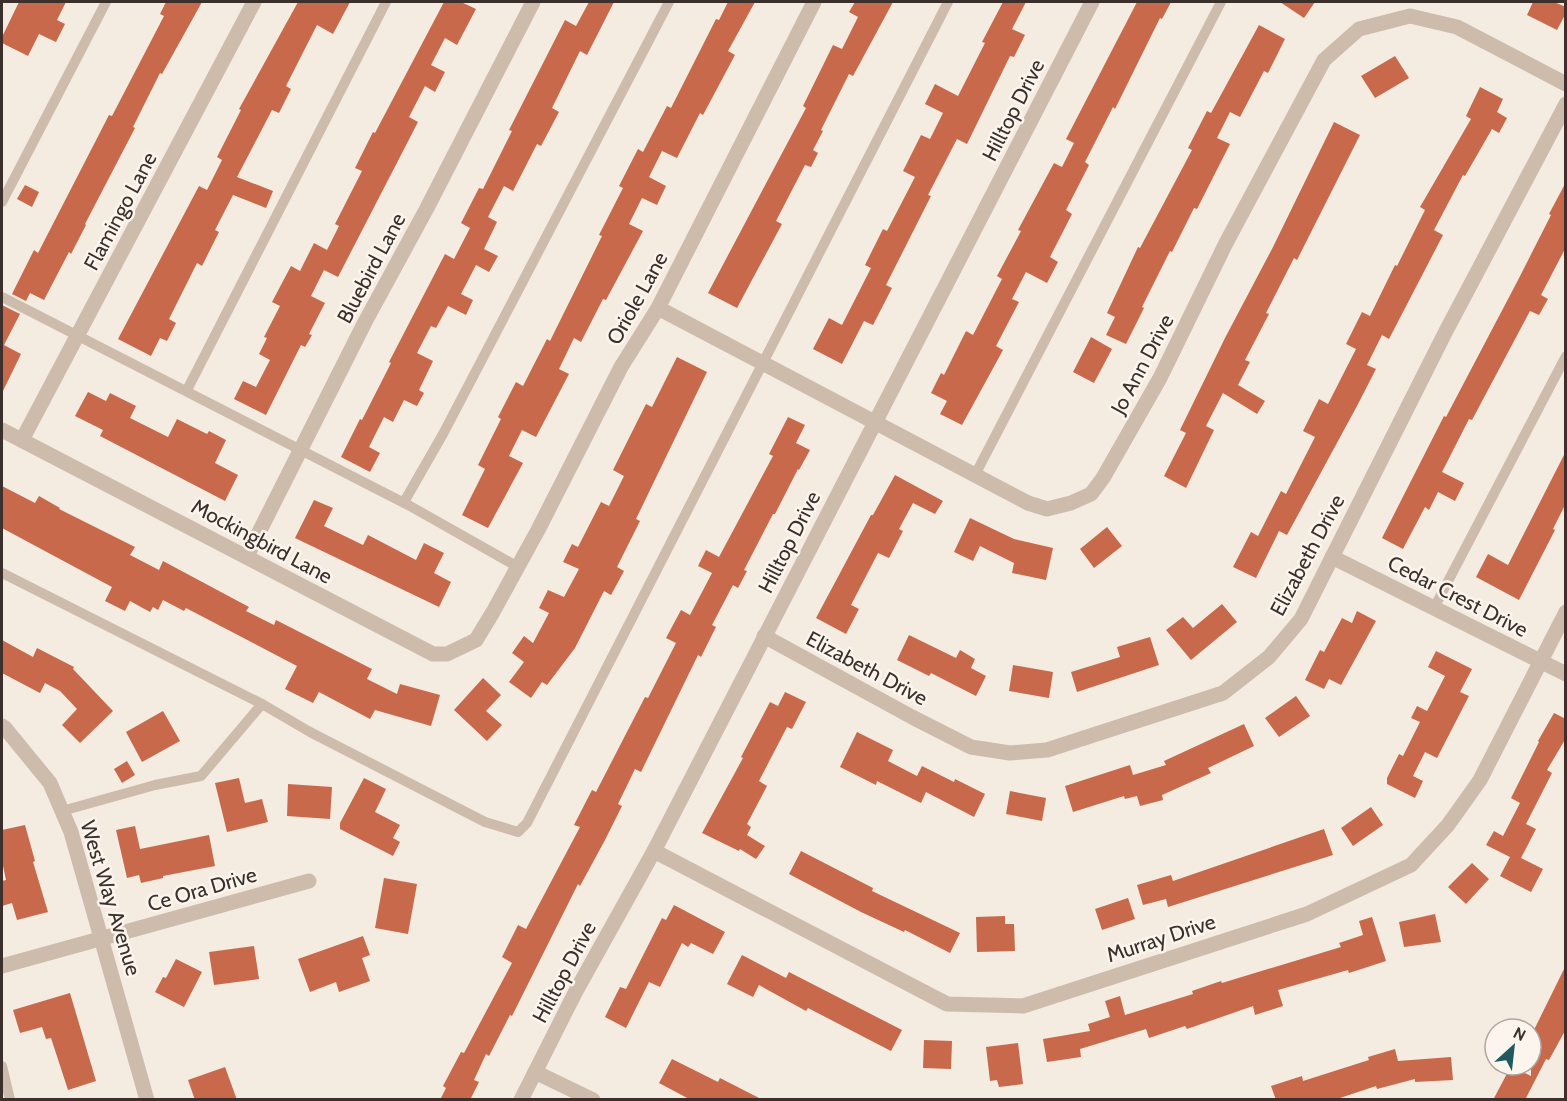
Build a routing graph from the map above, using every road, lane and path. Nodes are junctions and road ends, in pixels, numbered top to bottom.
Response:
1 (106, 2) edge
2 (254, 2) edge
3 (386, 2) edge
4 (533, 2) edge
5 (669, 2) edge
6 (814, 2) edge
7 (948, 2) edge
8 (1092, 2) edge
9 (1221, 2) edge
10 (1566, 84) edge
11 (1566, 104) edge
12 (2, 202) edge
13 (2, 297) edge
14 (658, 308) junction
15 (77, 337) junction
16 (1566, 356) edge
17 (761, 363) junction
18 (187, 390) junction
19 (874, 423) junction
20 (2, 430) edge
21 (22, 441) junction
22 (300, 451) junction
23 (975, 475) junction
24 (404, 502) junction
25 (247, 556) junction
26 (1332, 557) junction
27 (518, 567) junction
28 (2, 573) edge
29 (1434, 608) junction
30 (493, 612) joint
31 (1566, 612) edge
32 (764, 636) junction
33 (1540, 661) junction
34 (1566, 674) edge
35 (262, 704) junction
36 (2, 726) edge
37 (62, 811) junction
38 (654, 851) junction
39 (309, 881) dead end
40 (102, 939) junction
41 (2, 966) edge
42 (2, 1066) edge
43 (535, 1072) junction
44 (10, 1100) edge
45 (147, 1100) edge
46 (521, 1100) edge
47 (593, 1100) edge

1 - 12 lane
2 - 15 street, Flamingo Lane
3 - 18 lane
4 - 22 street, Bluebird Lane
5 - 24 lane
6 - 14 street, Oriole Lane
7 - 17 lane
8 - 19 street, Hilltop Drive
9 - 23 lane
10 - 23 street, Jo Ann Drive
11 - 26 street, Elizabeth Drive
13 - 15 lane
14 - 17 street, Jo Ann Drive
14 - 27 street, Oriole Lane
15 - 18 lane
15 - 21 street, Flamingo Lane
16 - 29 lane
17 - 19 street, Jo Ann Drive
17 - 35 lane
18 - 22 lane
19 - 23 street, Jo Ann Drive
19 - 32 street, Hilltop Drive
20 - 21 street, Mockingbird Lane
21 - 25 street, Mockingbird Lane
22 - 24 lane
22 - 25 street, Bluebird Lane
24 - 27 lane
25 - 30 street, Mockingbird Lane
26 - 29 street, Cedar Crest Drive
26 - 32 street, Elizabeth Drive
27 - 30 street, Oriole Lane
28 - 35 lane
29 - 33 street, Cedar Crest Drive
31 - 33 street, Murray Drive
32 - 38 street, Hilltop Drive
33 - 34 street, Cedar Crest Drive
33 - 38 street, Murray Drive
35 - 37 lane
36 - 37 street, West Way Avenue
37 - 40 street, West Way Avenue
38 - 43 street, Hilltop Drive
39 - 40 street, Ce Ora Drive
40 - 41 street, Ce Ora Drive
40 - 45 street, West Way Avenue
42 - 44 lane
43 - 46 street, Hilltop Drive
43 - 47 street

